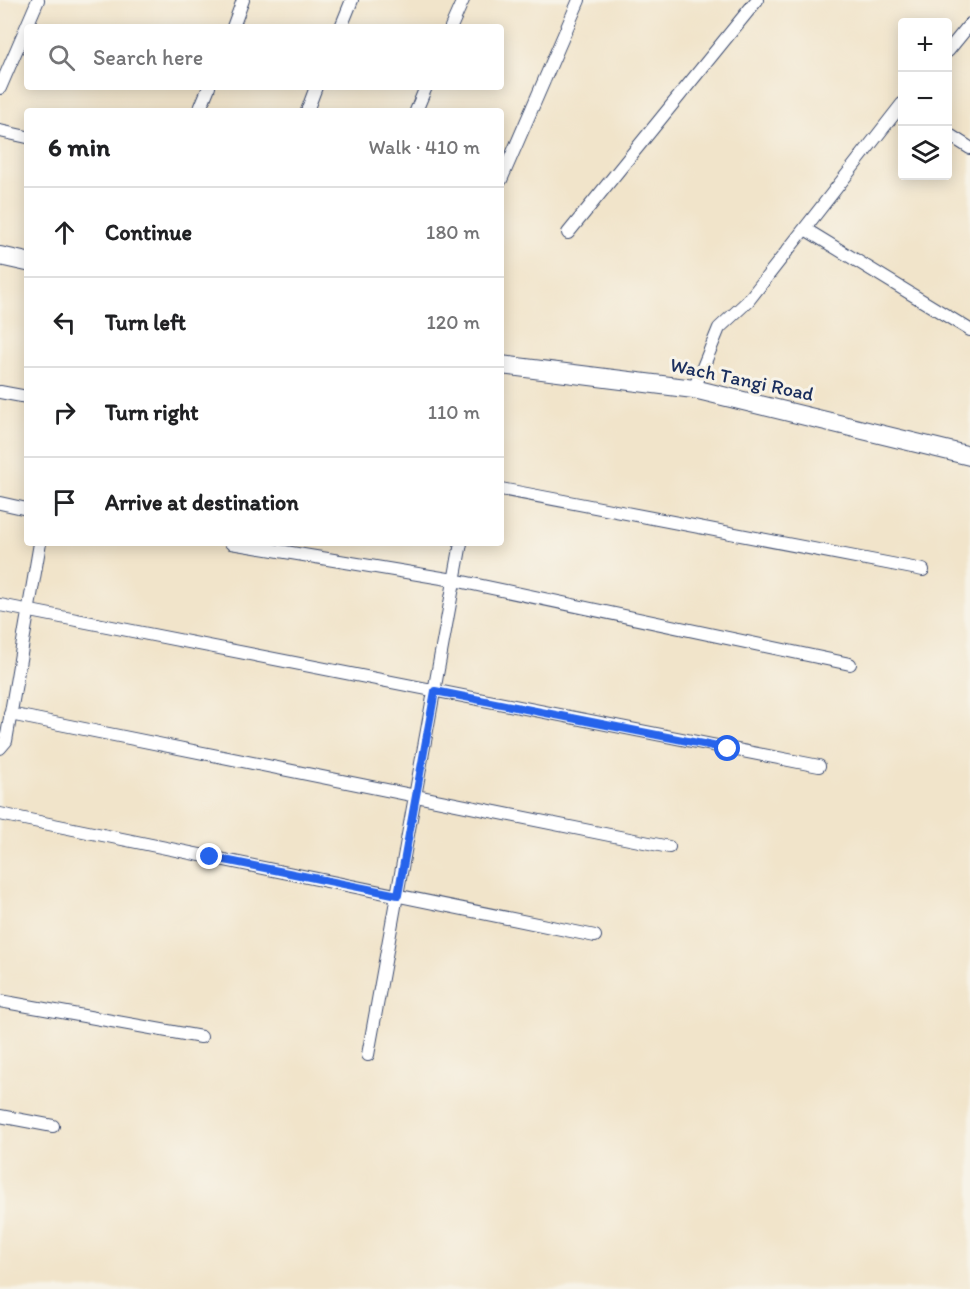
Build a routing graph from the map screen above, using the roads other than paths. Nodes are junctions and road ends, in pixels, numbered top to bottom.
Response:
1 (38, 0) edge
2 (243, 0) edge
3 (352, 0) edge
4 (463, 0) edge
5 (579, 0) edge
6 (757, 0) edge
7 (28, 24) edge
8 (234, 24) edge
9 (342, 24) edge
10 (453, 24) edge
11 (970, 24) edge
12 (24, 32) edge
13 (952, 46) edge
14 (0, 88) edge
15 (208, 90) edge
16 (315, 90) edge
17 (425, 90) edge
18 (201, 108) edge
19 (308, 108) edge
20 (417, 108) edge
21 (898, 109) edge
22 (0, 131) edge
23 (24, 136) edge
24 (952, 137) edge
25 (970, 148) edge
26 (504, 173) edge
27 (805, 229) junction
28 (568, 233) dead end
29 (0, 256) edge
30 (24, 261) edge
31 (970, 330) edge
32 (504, 365) edge
33 (694, 389) junction
34 (0, 392) edge
35 (24, 396) edge
36 (970, 456) edge
37 (504, 490) edge
38 (0, 503) edge
39 (24, 507) edge
40 (39, 546) edge
41 (249, 546) edge
42 (460, 546) edge
43 (923, 570) dead end
44 (454, 580) junction
45 (0, 605) edge
46 (28, 611) junction
47 (850, 664) dead end
48 (435, 691) junction
49 (10, 714) junction
50 (0, 748) edge
51 (819, 766) dead end
52 (416, 796) junction
53 (0, 813) edge
54 (669, 847) dead end
55 (398, 895) junction
56 (595, 936) dead end
57 (0, 1001) edge
58 (201, 1037) dead end
59 (369, 1055) dead end
60 (0, 1116) edge
61 (53, 1126) dead end

1 - 7 street
2 - 8 street
3 - 9 street
4 - 10 street
5 - 26 street
6 - 28 street
11 - 13 street
12 - 14 street
15 - 18 street
16 - 19 street
17 - 20 street
21 - 27 street
22 - 23 street
24 - 25 street
27 - 31 street
27 - 33 street
29 - 30 main road
32 - 33 main road, Wach Tangi Road
33 - 36 main road, Wach Tangi Road
34 - 35 street
37 - 43 street
38 - 39 street
40 - 46 street
41 - 44 street
42 - 44 street
44 - 47 street
44 - 48 street
45 - 46 street
46 - 48 street
46 - 49 street
48 - 51 street
48 - 52 street
49 - 50 street
49 - 52 street
52 - 54 street
52 - 55 street
53 - 55 street
55 - 56 street
55 - 59 street
57 - 58 street
60 - 61 street

